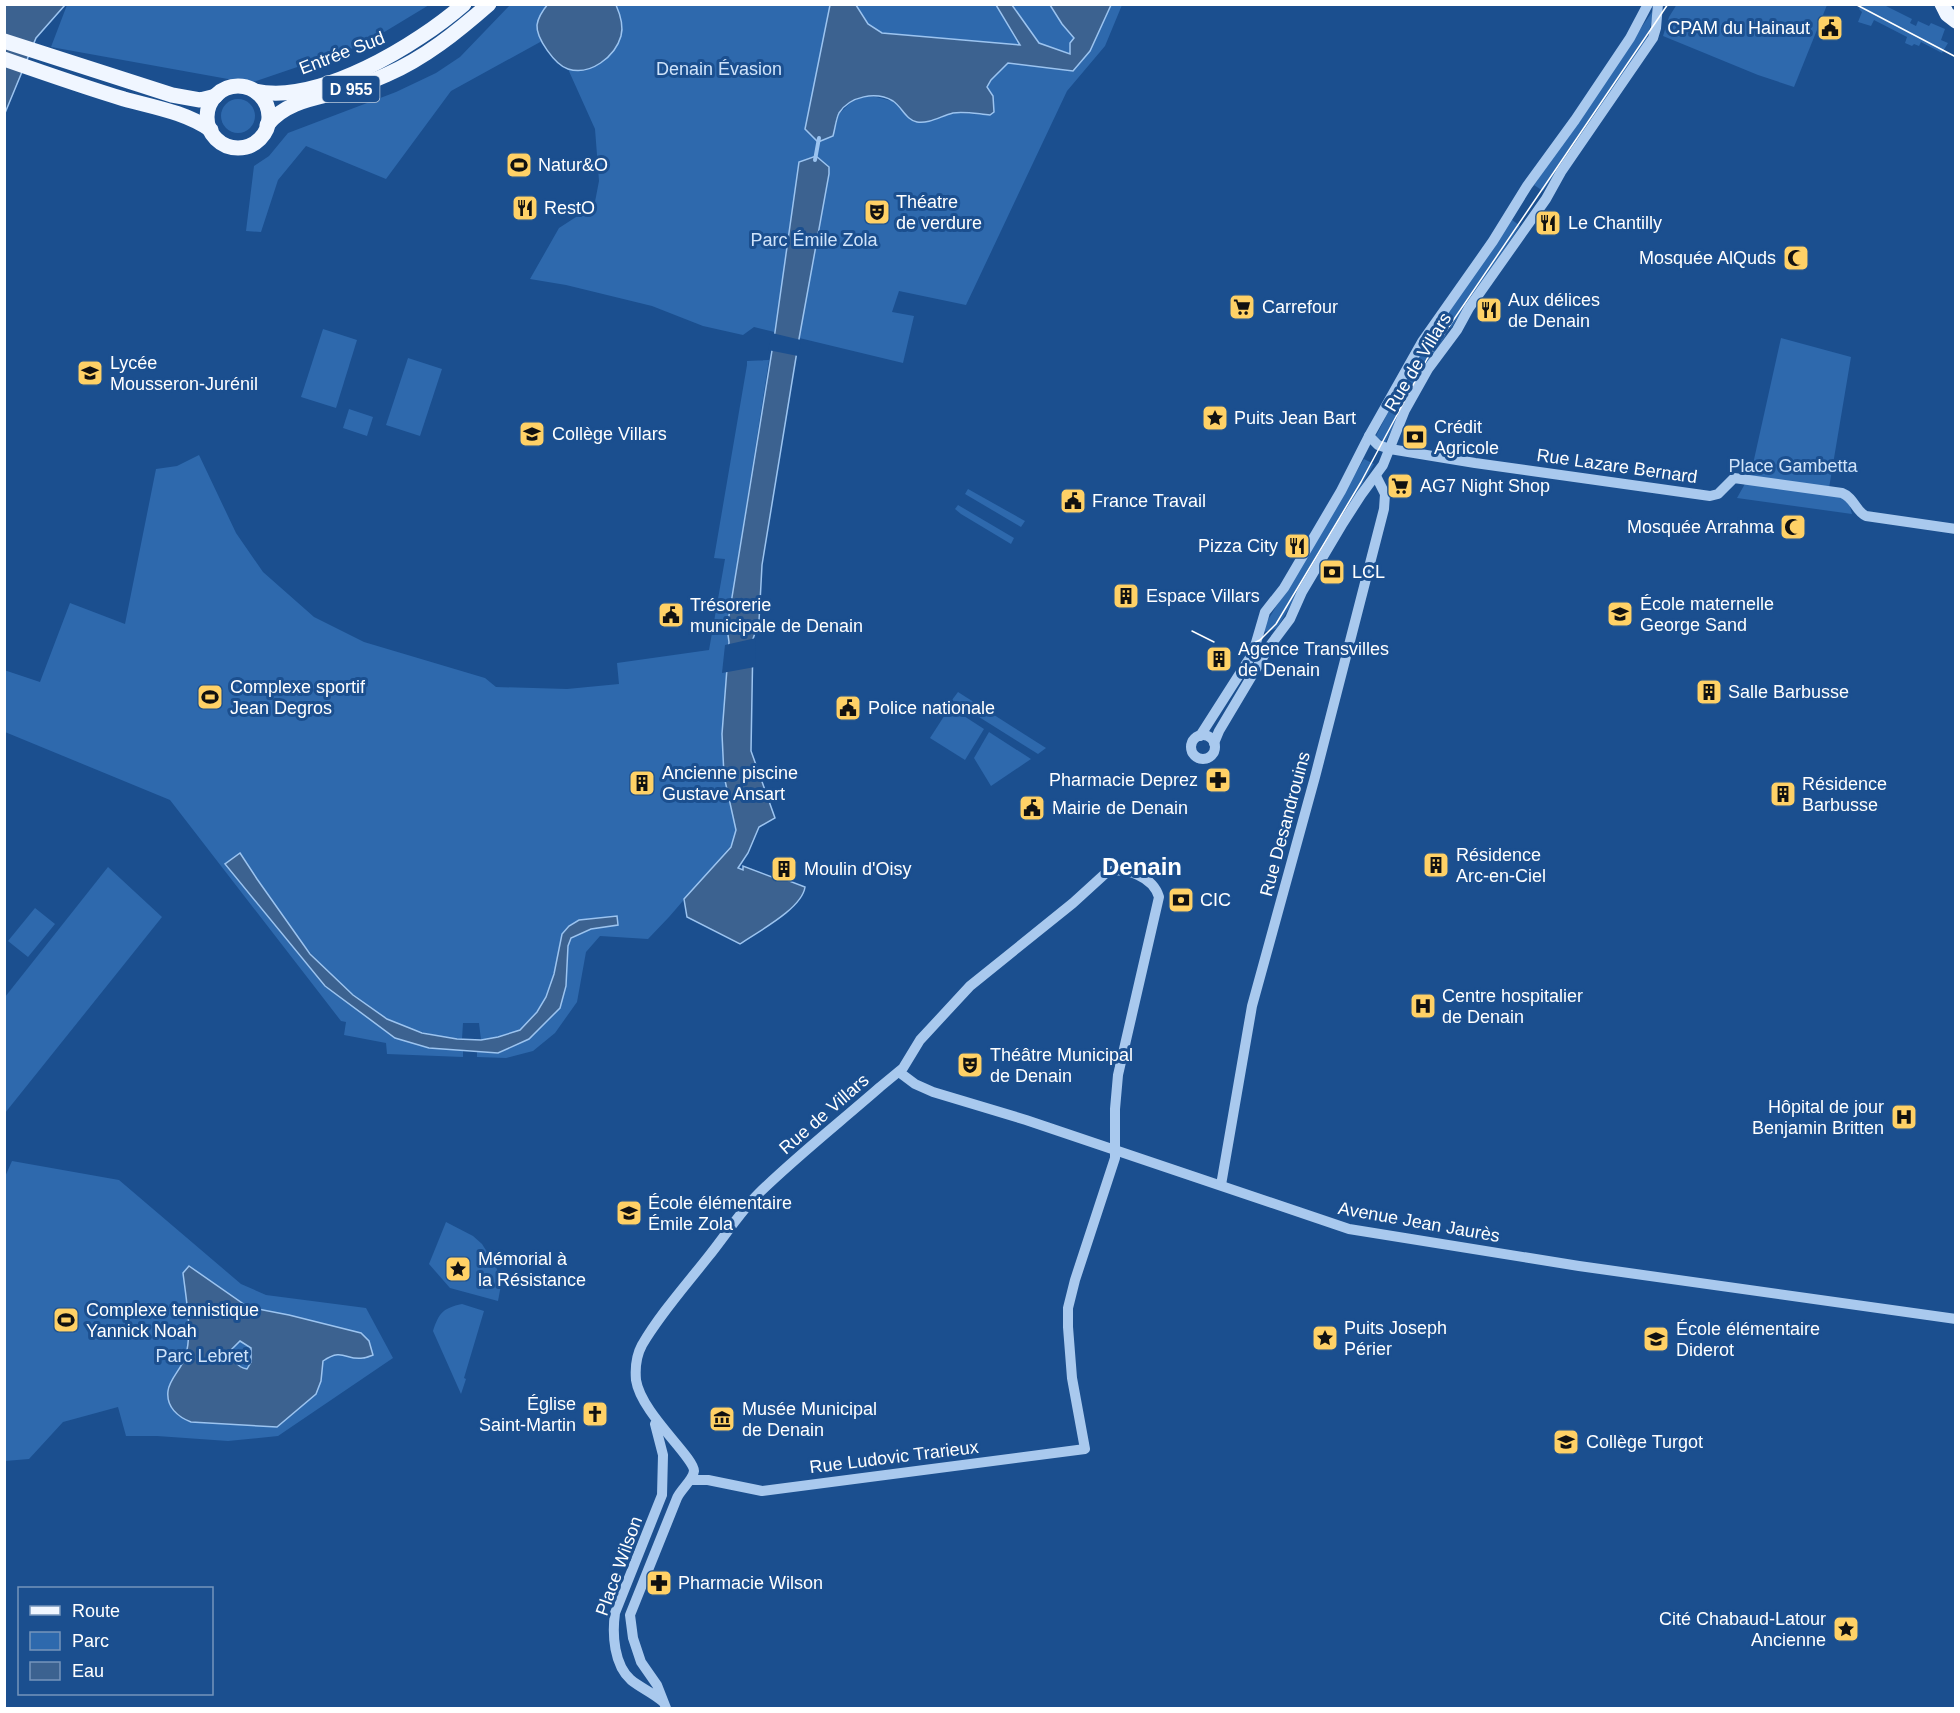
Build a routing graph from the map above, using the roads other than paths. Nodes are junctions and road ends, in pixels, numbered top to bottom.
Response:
1 (464, 4) edge
2 (489, 4) edge
3 (1648, 4) edge
4 (1658, 4) edge
5 (1942, 4) edge
6 (1953, 4) edge
7 (1956, 12) edge
8 (1956, 21) edge
9 (4, 41) edge
10 (4, 59) edge
11 (255, 91) junction
12 (216, 96) junction
13 (267, 125) junction
14 (211, 130) junction
15 (1369, 436) junction
16 (1390, 449) junction
17 (1376, 476) junction
18 (1956, 529) edge
19 (1200, 736) junction
20 (1214, 743) junction
21 (899, 1072) junction
22 (1116, 1150) junction
23 (1221, 1185) junction
24 (1956, 1319) edge
25 (651, 1414) junction
26 (686, 1458) junction
27 (694, 1468) junction
28 (664, 1471) junction
29 (708, 1480) junction
30 (688, 1483) junction
31 (664, 1705) edge

1 - 11 main road, Entrée Sud / D 955
2 - 13 main road, Entrée Sud / D 955
3 - 15 street, Rue de Villars
4 - 16 street, Rue de Villars
5 - 8 main road
6 - 7 main road
9 - 12 main road
10 - 14 main road
11 - 12 main road
11 - 13 main road
12 - 14 main road
13 - 14 main road
15 - 16 street, Rue Lazare Bernard
15 - 19 street, Rue de Villars
16 - 17 street, Rue de Villars
16 - 18 street, Rue Lazare Bernard
17 - 20 street, Rue de Villars
17 - 23 street, Rue Desandrouins
19 - 20 street
19 - 20 street
21 - 22 street, Avenue Jean Jaurès
21 - 22 street, Rue de Villars
21 - 25 street, Rue de Villars
22 - 23 street, Avenue Jean Jaurès
22 - 29 street, Rue Ludovic Trarieux
23 - 24 street, Avenue Jean Jaurès
25 - 26 street
25 - 28 street, Place Wilson
26 - 27 street
26 - 28 street
27 - 29 street, Rue Ludovic Trarieux
27 - 30 street, Place Wilson
28 - 30 street
28 - 31 street, Place Wilson
29 - 30 street, Rue Ludovic Trarieux
30 - 31 street, Place Wilson

